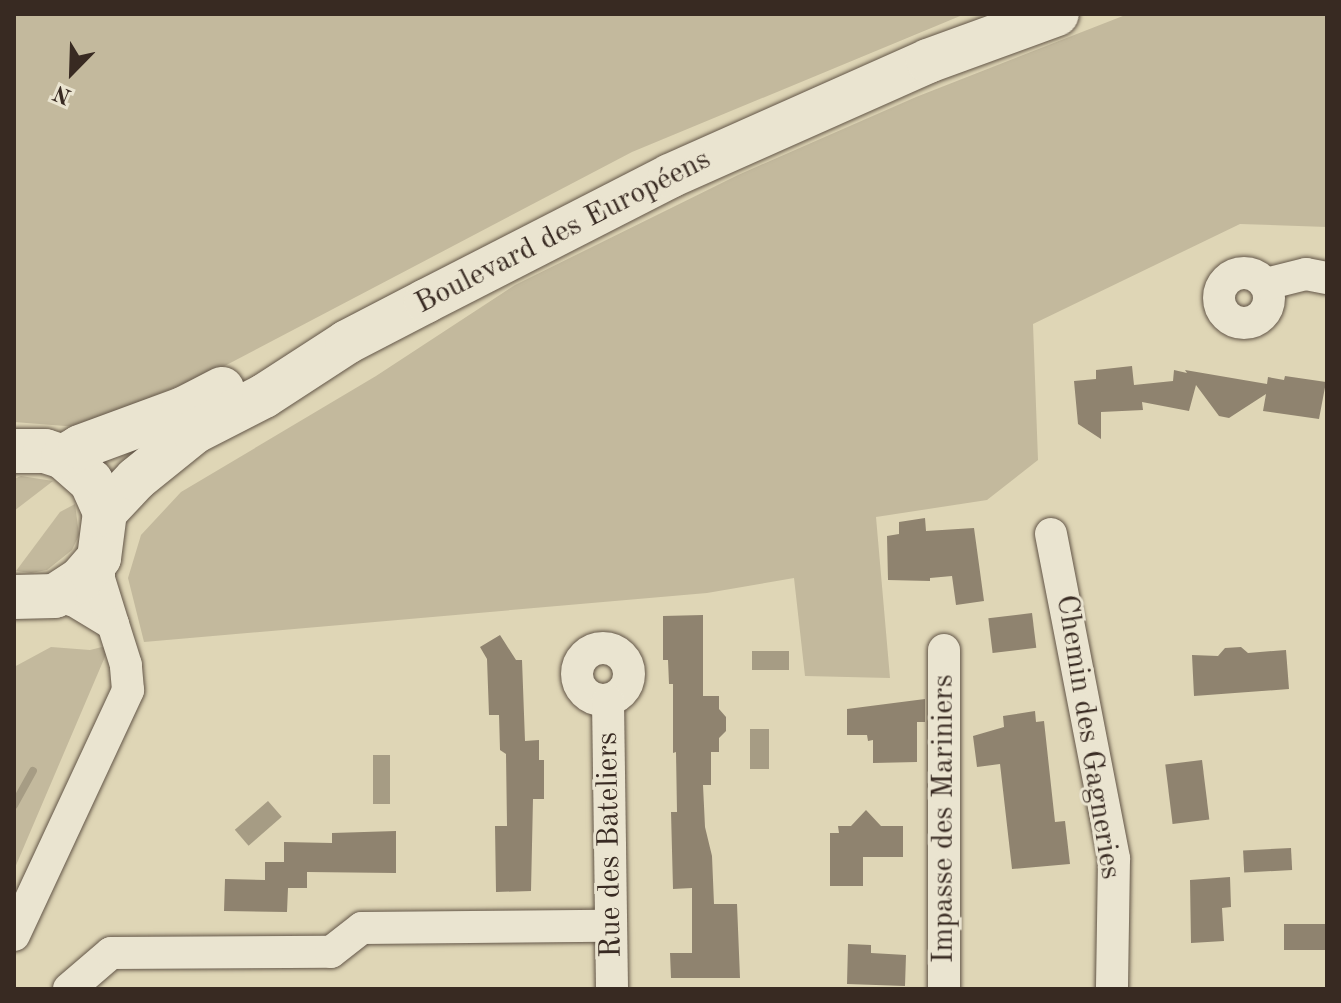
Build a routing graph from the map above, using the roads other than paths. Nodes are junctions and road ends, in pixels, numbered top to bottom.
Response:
1 (1017, 14) edge
2 (1057, 14) edge
3 (1327, 278) edge
4 (1266, 284) dead end
5 (14, 451) edge
6 (63, 457) junction
7 (105, 512) junction
8 (1051, 534) dead end
9 (99, 558) junction
10 (27, 601) edge
11 (113, 624) junction
12 (944, 650) dead end
13 (608, 701) dead end
14 (610, 926) junction
15 (14, 935) edge
16 (69, 989) edge
17 (612, 989) edge
18 (944, 989) edge
19 (1112, 989) edge

1 - 6 main road, Boulevard des Européens
2 - 7 main road, Boulevard des Européens
3 - 4 street
5 - 6 main road
6 - 7 main road
7 - 9 main road
8 - 19 street, Chemin des Gagneries
9 - 10 main road
9 - 11 street
10 - 11 street
11 - 15 street
12 - 18 street, Impasse des Mariniers
13 - 14 street, Rue des Bateliers
14 - 16 street
14 - 17 street, Rue des Bateliers

